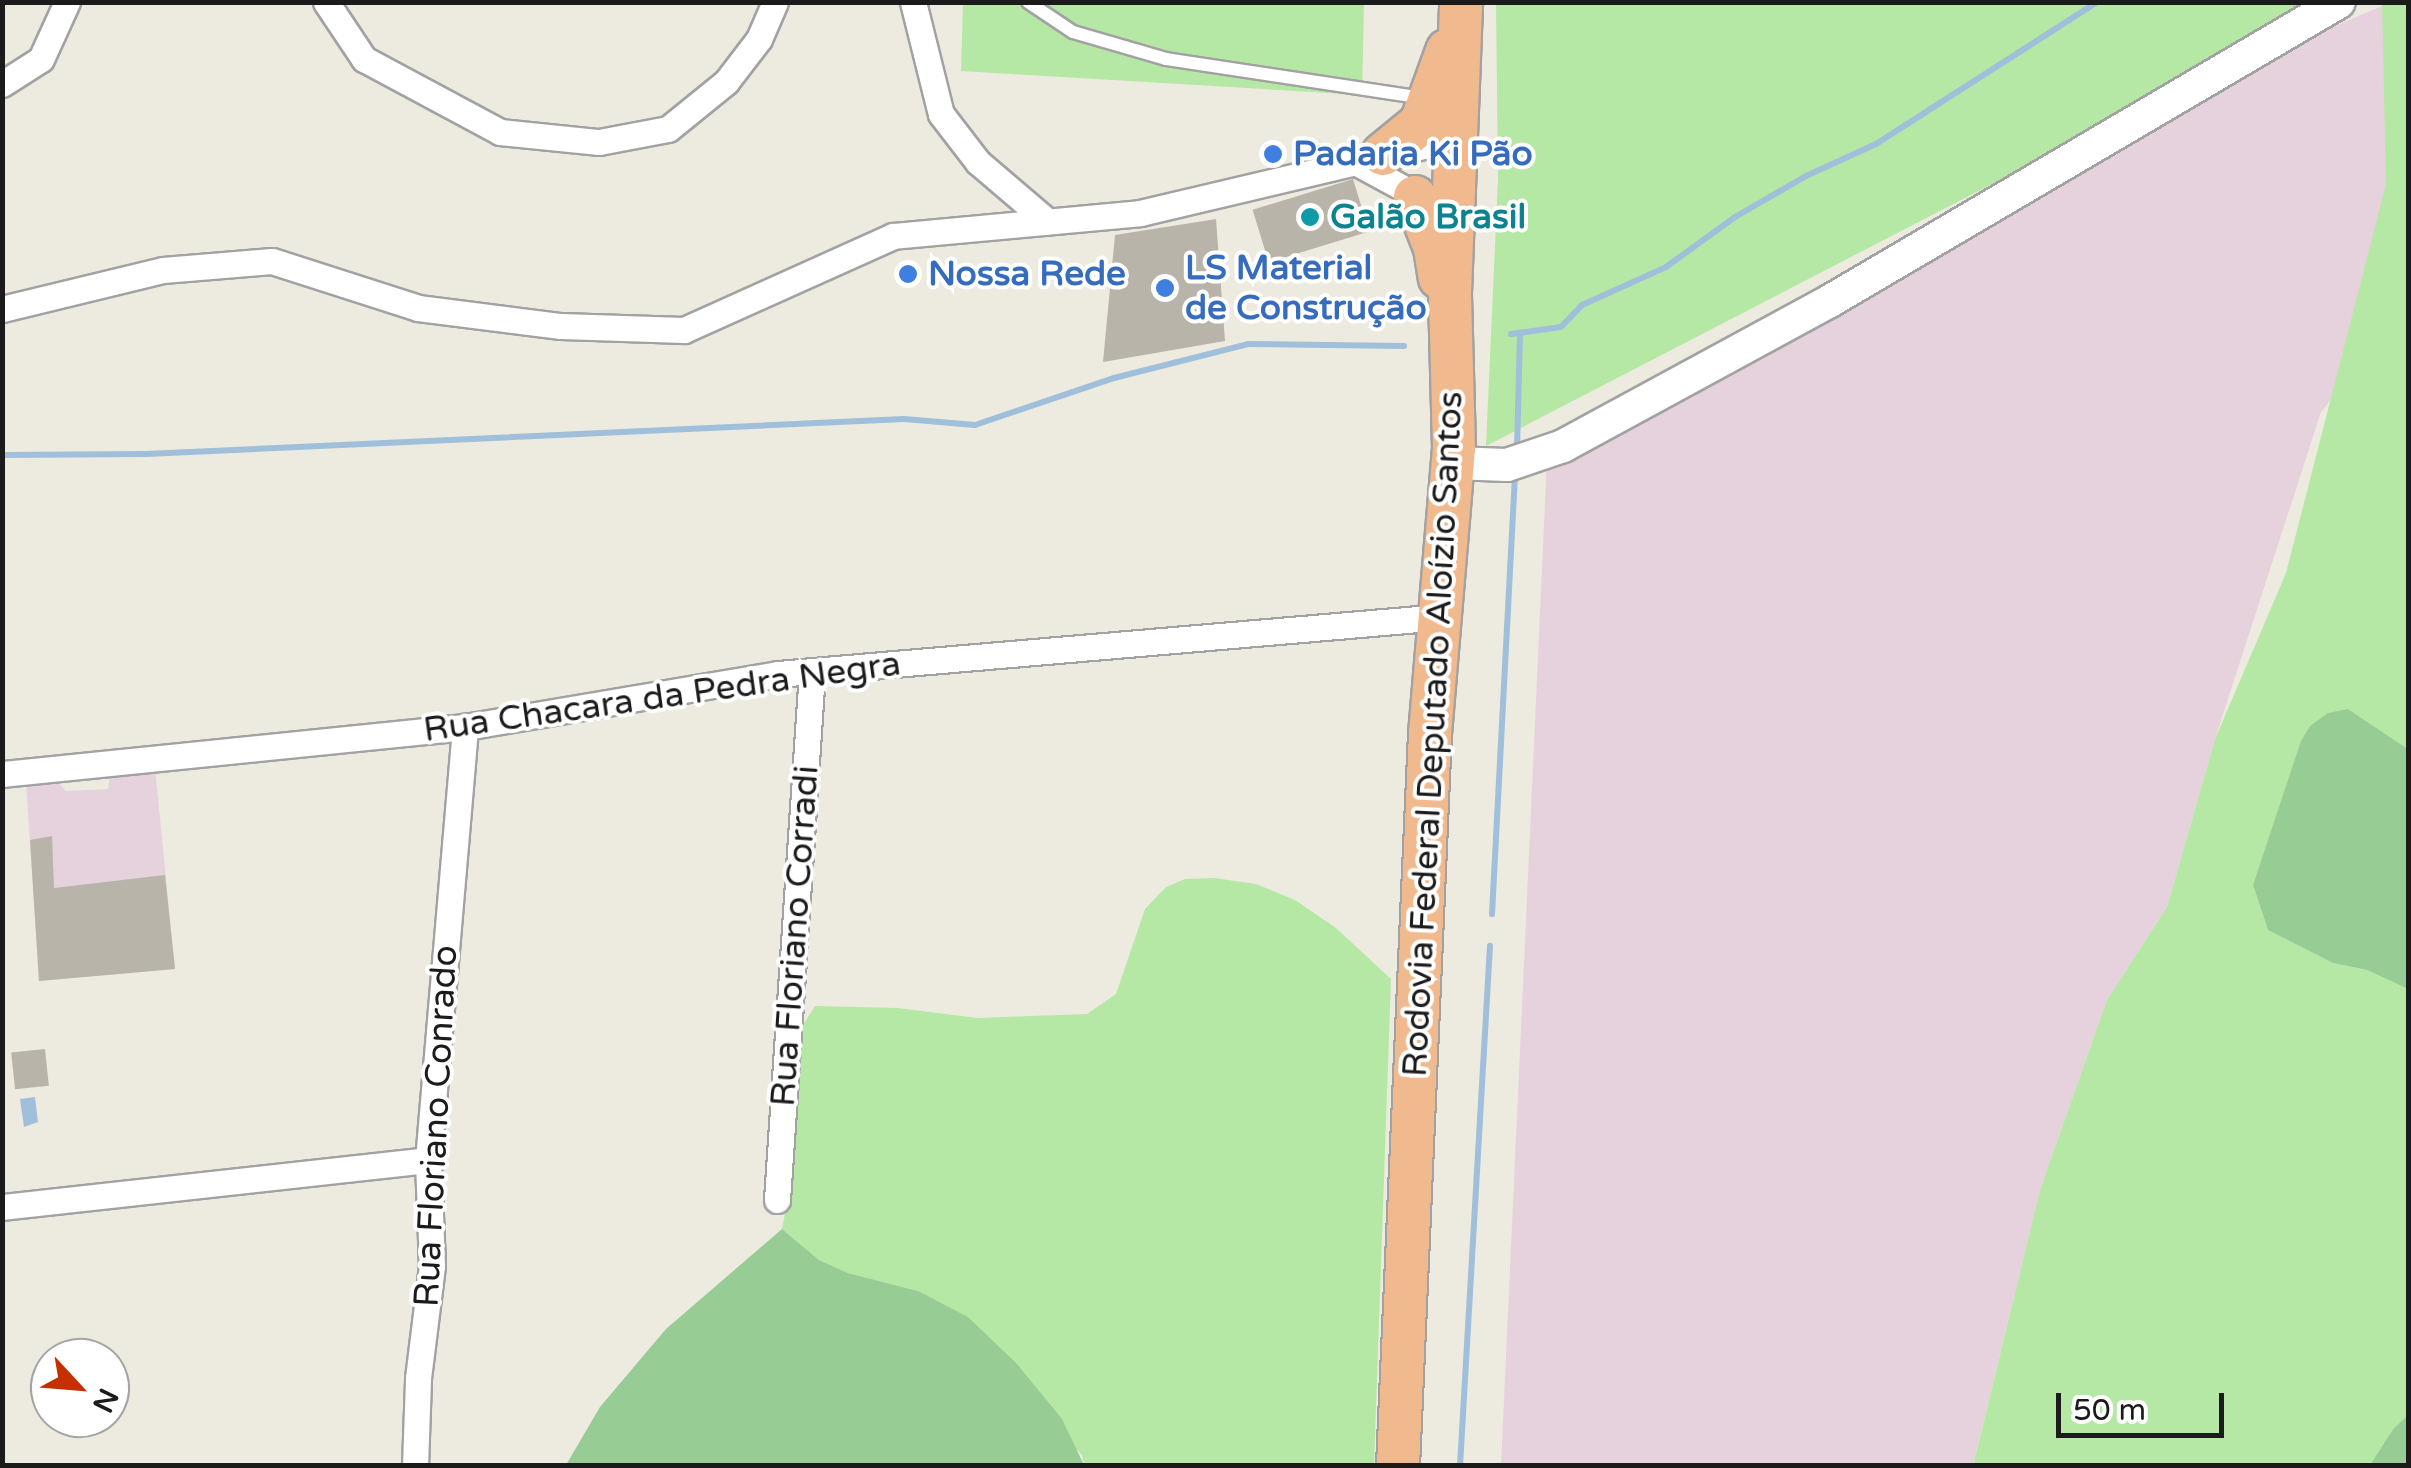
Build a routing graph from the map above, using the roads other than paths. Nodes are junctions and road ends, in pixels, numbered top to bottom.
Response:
1 (67, 2) edge
2 (326, 2) edge
3 (775, 2) edge
4 (913, 2) edge
5 (1028, 2) edge
6 (1461, 2) edge
7 (1480, 2) edge
8 (2339, 2) edge
9 (2, 84) edge
10 (1431, 99) junction
11 (1464, 147) junction
12 (1370, 159) junction
13 (1447, 201) junction
14 (1047, 221) junction
15 (2, 309) edge
16 (1454, 456) junction
17 (1442, 617) junction
18 (812, 671) junction
19 (465, 727) junction
20 (2, 774) edge
21 (428, 1160) junction
22 (777, 1200) dead end
23 (2, 1208) edge
24 (416, 1466) edge
25 (1398, 1466) edge

1 - 9 street
2 - 3 street
4 - 14 street
5 - 10 lane
6 - 10 highway
6 - 11 highway, Rodovia Federal Deputado Aloízio Santos
7 - 11 highway
8 - 16 street
10 - 12 highway
11 - 12 street
11 - 13 highway, Rodovia Federal Deputado Aloízio Santos
12 - 13 street
12 - 14 street
13 - 16 highway
13 - 16 highway, Rodovia Federal Deputado Aloízio Santos
14 - 15 street
16 - 17 highway, Rodovia Federal Deputado Aloízio Santos
17 - 18 street, Rua Chacara da Pedra Negra
17 - 25 highway, Rodovia Federal Deputado Aloízio Santos
18 - 19 street, Rua Chacara da Pedra Negra
18 - 22 street, Rua Floriano Corradi
19 - 20 street, Rua Chacara da Pedra Negra
19 - 21 street, Rua Floriano Conrado
21 - 23 street
21 - 24 street, Rua Floriano Conrado

